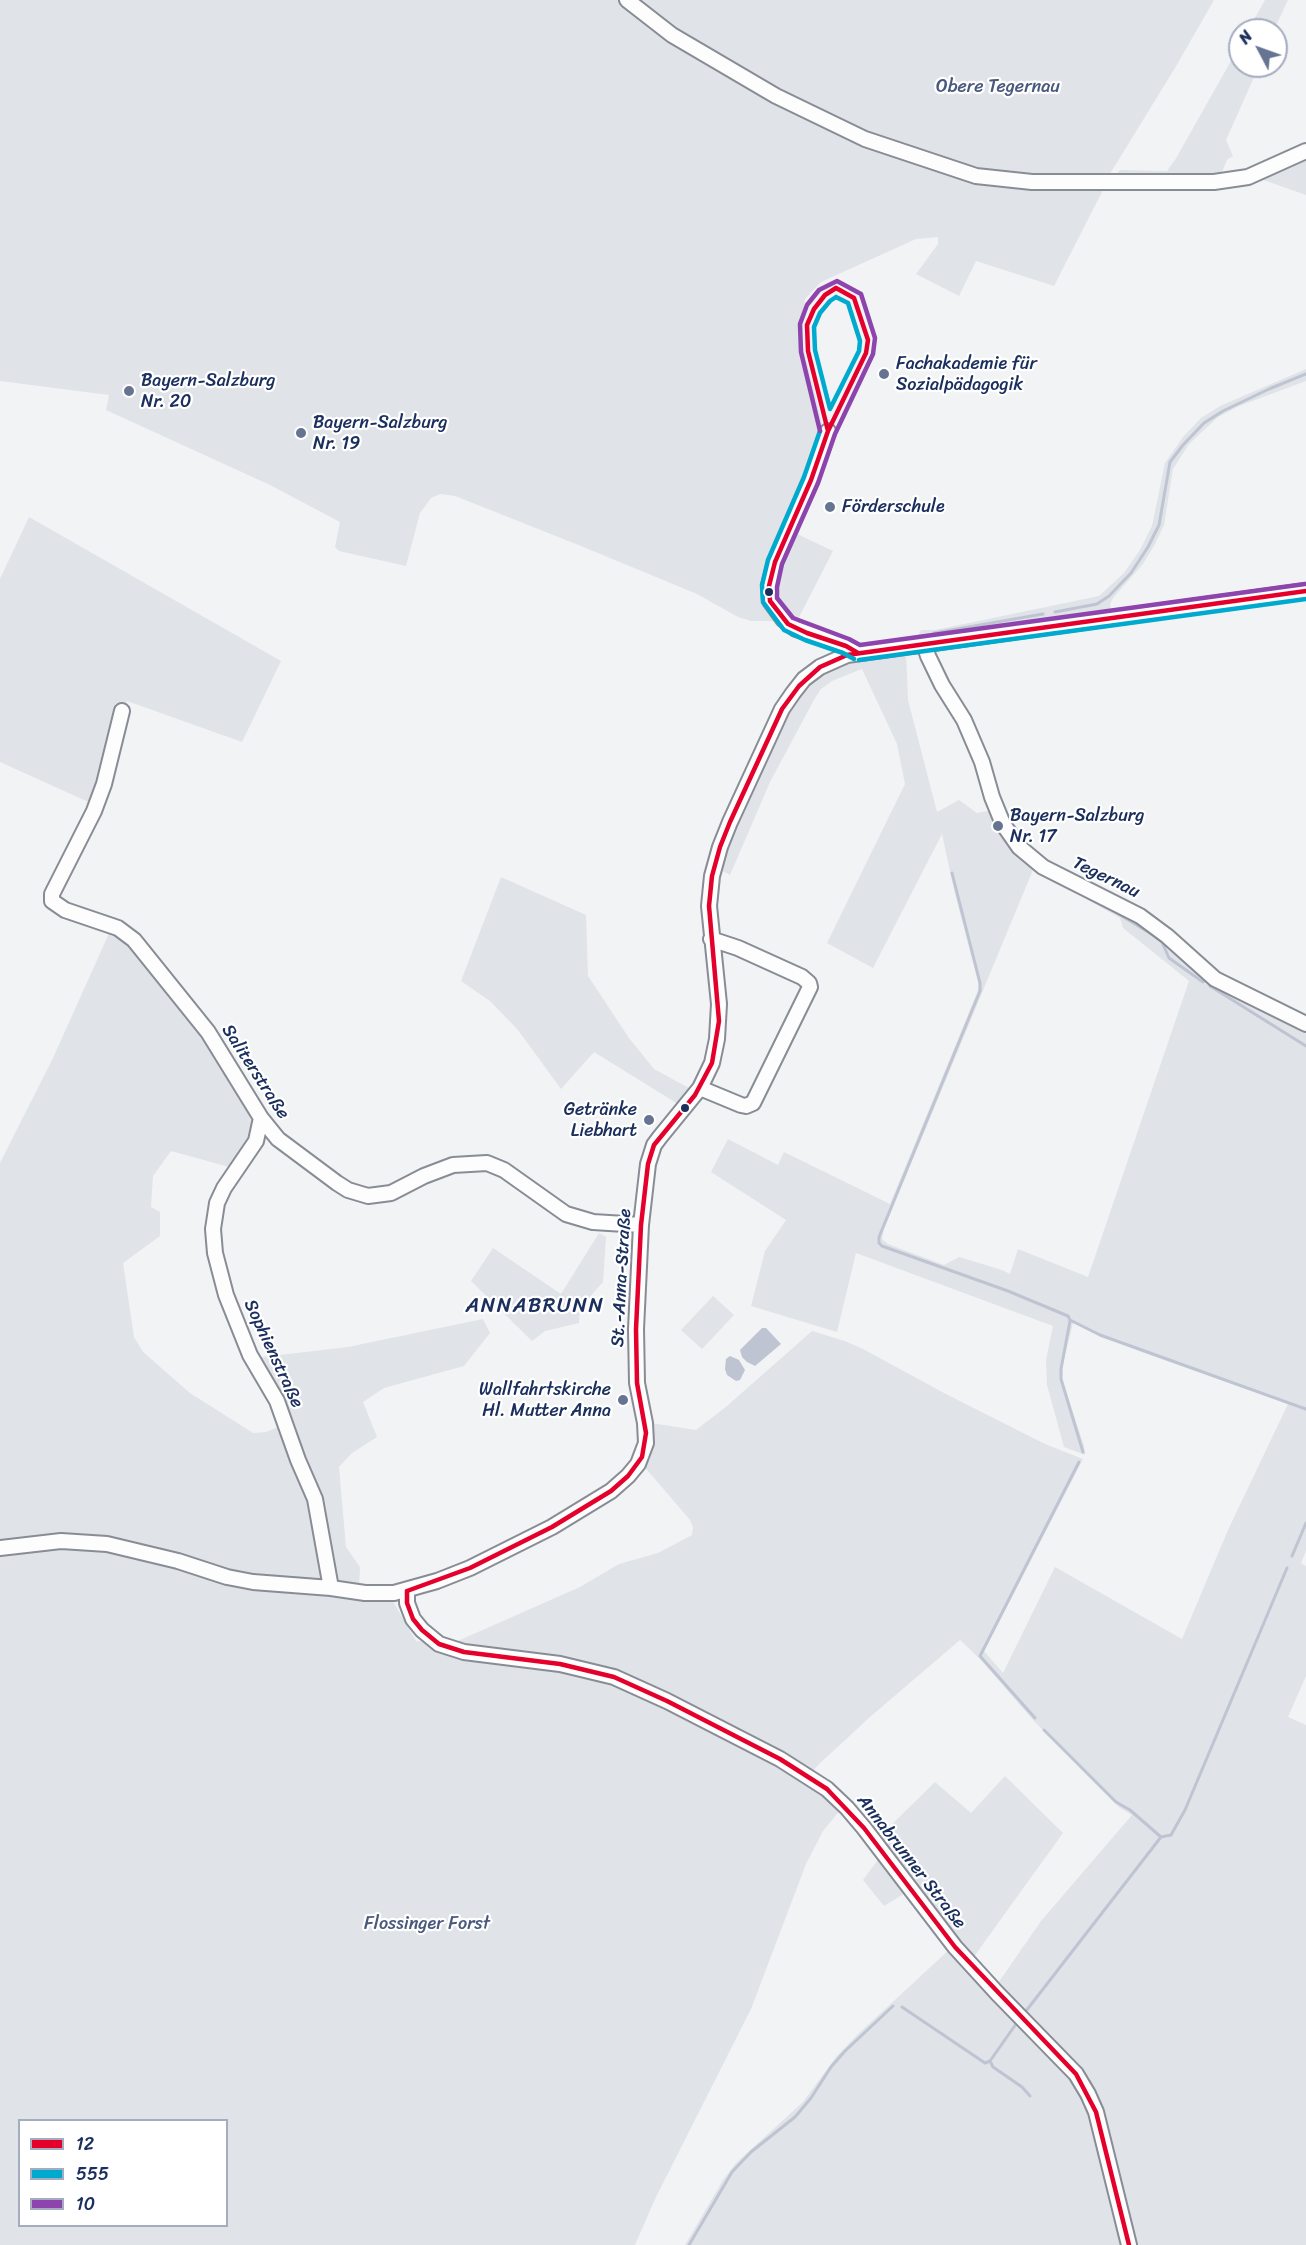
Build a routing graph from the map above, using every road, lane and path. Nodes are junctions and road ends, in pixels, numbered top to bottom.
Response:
1 (627, 0) edge
2 (1306, 151) edge
3 (828, 431) dead end
4 (1306, 591) edge
5 (924, 644) junction
6 (858, 653) junction
7 (122, 711) dead end
8 (711, 939) junction
9 (1306, 1024) edge
10 (700, 1088) junction
11 (261, 1118) junction
12 (278, 1139) junction
13 (256, 1141) junction
14 (641, 1225) junction
15 (0, 1548) edge
16 (331, 1588) junction
17 (406, 1591) junction
18 (1129, 2245) edge

1 - 2 street
3 - 6 street
4 - 5 street
5 - 6 street
5 - 9 street, Tegernau
6 - 8 street, St.-Anna-Straße
7 - 11 street, Saliterstraße
8 - 10 street, St.-Anna-Straße
8 - 10 street
10 - 14 street, St.-Anna-Straße
11 - 12 street, Saliterstraße
11 - 13 street, Sophienstraße
12 - 13 street
12 - 14 street, Saliterstraße
13 - 16 street, Sophienstraße
14 - 17 street, St.-Anna-Straße
15 - 16 street, St.-Anna-Straße
16 - 17 street, St.-Anna-Straße
17 - 18 street, Annabrunner Straße

